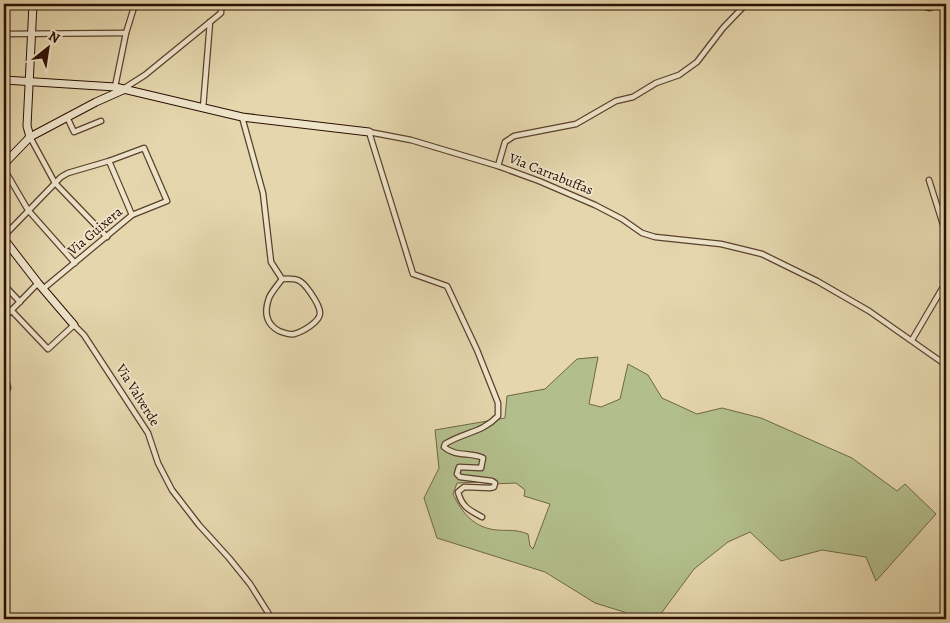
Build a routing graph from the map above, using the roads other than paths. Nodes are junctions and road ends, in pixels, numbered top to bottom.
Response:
1 (33, 4) edge
2 (135, 4) edge
3 (221, 4) edge
4 (746, 4) edge
5 (923, 4) edge
6 (937, 4) edge
7 (4, 5) edge
8 (210, 22) junction
9 (126, 33) junction
10 (4, 34) edge
11 (31, 34) junction
12 (4, 80) edge
13 (29, 81) junction
14 (103, 87) junction
15 (123, 89) junction
16 (114, 91) junction
17 (101, 99) junction
18 (203, 108) junction
19 (242, 116) junction
20 (67, 117) junction
21 (101, 121) dead end
22 (369, 132) junction
23 (30, 137) junction
24 (108, 161) junction
25 (4, 164) edge
26 (498, 166) junction
27 (4, 169) edge
28 (929, 180) dead end
29 (55, 183) junction
30 (28, 210) junction
31 (132, 215) junction
32 (946, 234) edge
33 (107, 237) junction
34 (4, 238) edge
35 (75, 263) junction
36 (282, 279) junction
37 (946, 282) edge
38 (4, 285) edge
39 (40, 286) junction
40 (20, 302) junction
41 (11, 310) junction
42 (4, 318) edge
43 (74, 325) junction
44 (912, 340) junction
45 (946, 365) edge
46 (4, 370) edge
47 (4, 394) edge
48 (482, 517) dead end
49 (272, 619) edge

1 - 2 street
1 - 7 street
1 - 11 street
2 - 9 street
3 - 8 street
4 - 26 street
5 - 6 street
8 - 15 street
8 - 18 street
9 - 11 street
9 - 16 street
10 - 11 street
11 - 13 street
12 - 13 street
13 - 14 street
13 - 23 street
14 - 16 street, Via Carrabuffas
14 - 17 street
15 - 16 street, Via Carrabuffas
15 - 18 street, Via Carrabuffas
16 - 17 street
17 - 20 street
18 - 19 street, Via Carrabuffas
19 - 22 street, Via Carrabuffas
19 - 36 street
20 - 21 street
20 - 23 street
22 - 26 street, Via Carrabuffas
22 - 48 street
23 - 25 street
23 - 29 street
24 - 29 street
24 - 31 street
24 - 31 street, Via Guixera
26 - 44 street, Via Carrabuffas
27 - 30 street
28 - 32 street
29 - 30 street
29 - 33 street
30 - 34 street
30 - 35 street
31 - 33 street, Via Guixera
33 - 35 street, Via Guixera
34 - 39 street, Via Valverde
35 - 39 street, Via Guixera
36 - 36 street
37 - 44 street
38 - 40 street
39 - 40 street, Via Guixera
39 - 43 street, Via Valverde
40 - 41 street, Via Guixera
41 - 42 street, Via Guixera
41 - 43 street
43 - 49 street, Via Valverde
44 - 45 street, Via Carrabuffas
46 - 47 street

